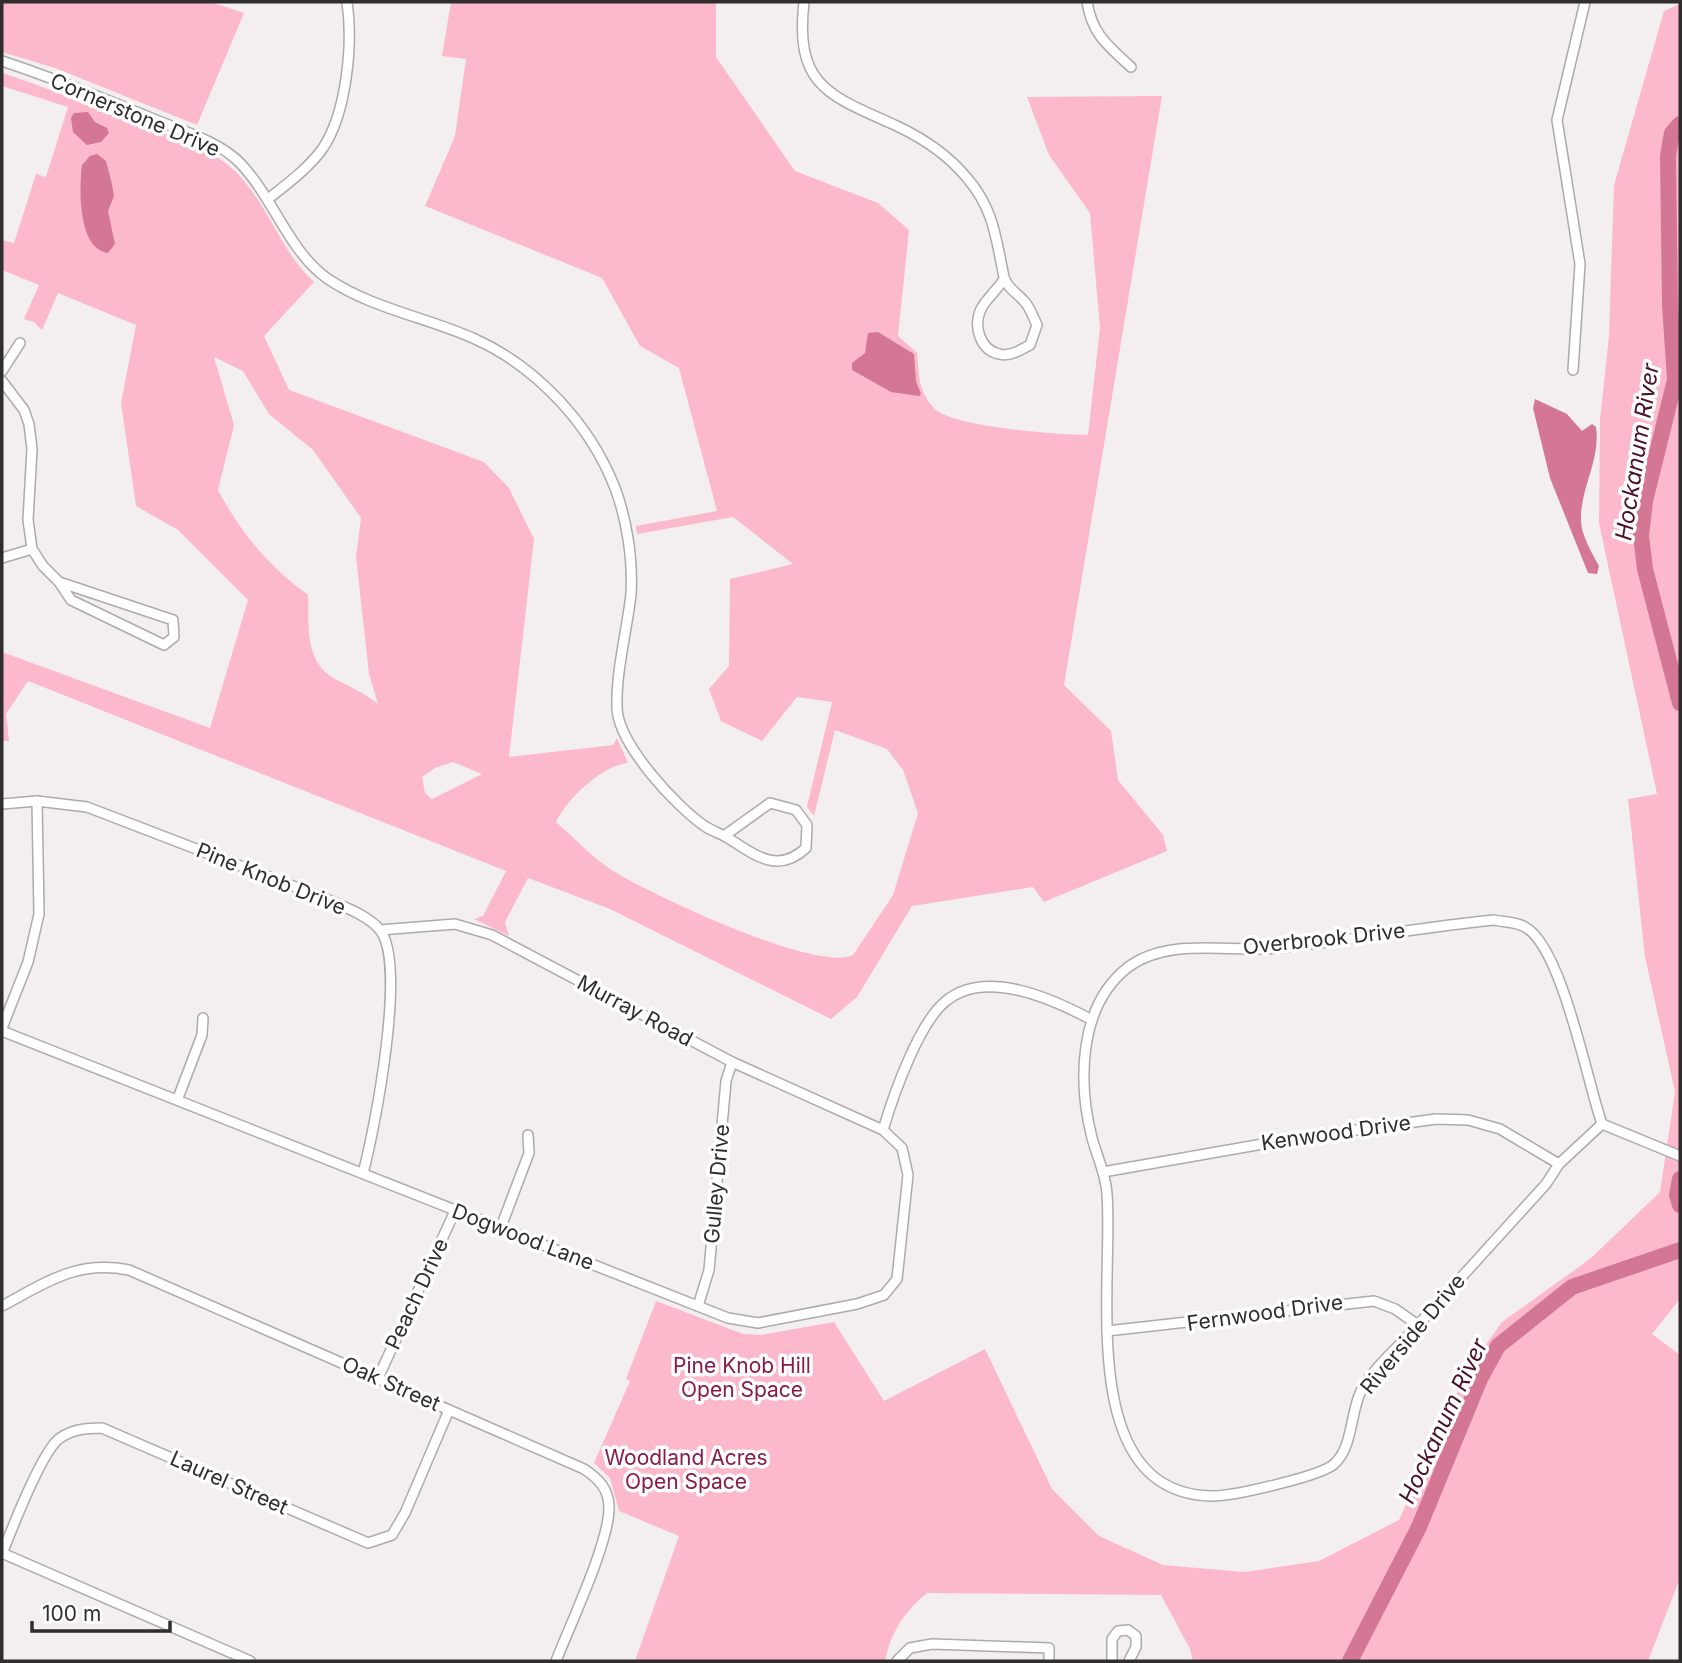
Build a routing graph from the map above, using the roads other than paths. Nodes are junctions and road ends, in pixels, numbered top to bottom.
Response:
1 (347, 2) edge
2 (804, 2) edge
3 (1087, 2) edge
4 (1585, 2) edge
5 (2, 61) edge
6 (1131, 67) dead end
7 (268, 199) junction
8 (1004, 279) junction
9 (20, 343) dead end
10 (1573, 370) dead end
11 (2, 371) edge
12 (2, 381) edge
13 (32, 549) junction
14 (2, 558) edge
15 (59, 582) junction
16 (37, 801) junction
17 (2, 804) edge
18 (724, 836) junction
19 (380, 930) junction
20 (203, 1018) dead end
21 (1092, 1020) junction
22 (2, 1029) edge
23 (732, 1062) junction
24 (178, 1098) junction
25 (1602, 1124) junction
26 (883, 1130) junction
27 (528, 1135) dead end
28 (1680, 1156) edge
29 (1559, 1164) junction
30 (363, 1172) junction
31 (1103, 1172) junction
32 (455, 1211) junction
33 (500, 1227) junction
34 (698, 1306) junction
35 (2, 1307) edge
36 (1418, 1325) junction
37 (1107, 1331) junction
38 (379, 1378) junction
39 (449, 1410) junction
40 (2, 1554) edge
41 (250, 1661) edge
42 (556, 1661) edge
43 (897, 1661) edge
44 (1049, 1661) edge
45 (1112, 1661) edge
46 (1129, 1661) edge

1 - 7 street
2 - 8 street
3 - 6 street
4 - 10 street
5 - 7 street, Cornerstone Drive
7 - 18 street, Cornerstone Drive
8 - 8 street
9 - 11 street
12 - 13 street
13 - 14 street
13 - 15 street
15 - 15 street
16 - 17 street, Pine Knob Drive
16 - 19 street, Pine Knob Drive
16 - 22 street
18 - 18 street, Cornerstone Drive
19 - 23 street, Murray Road
19 - 30 street
20 - 24 street
21 - 25 street, Overbrook Drive
21 - 26 street
21 - 31 street, Overbrook Drive
22 - 24 street, Dogwood Lane
23 - 26 street, Murray Road
23 - 34 street, Gulley Drive
24 - 30 street, Dogwood Lane
25 - 28 street
25 - 29 street, Riverside Drive
26 - 34 street, Dogwood Lane
27 - 33 street
29 - 31 street, Kenwood Drive
29 - 36 street, Riverside Drive
30 - 32 street, Dogwood Lane
31 - 37 street, Riverside Drive
32 - 33 street, Dogwood Lane
32 - 38 street, Peach Drive
33 - 34 street, Dogwood Lane
35 - 38 street, Oak Street
36 - 37 street, Fernwood Drive
36 - 37 street, Riverside Drive
38 - 39 street, Oak Street
39 - 40 street, Laurel Street
39 - 42 street, Oak Street
40 - 41 street
43 - 44 street
45 - 46 street

